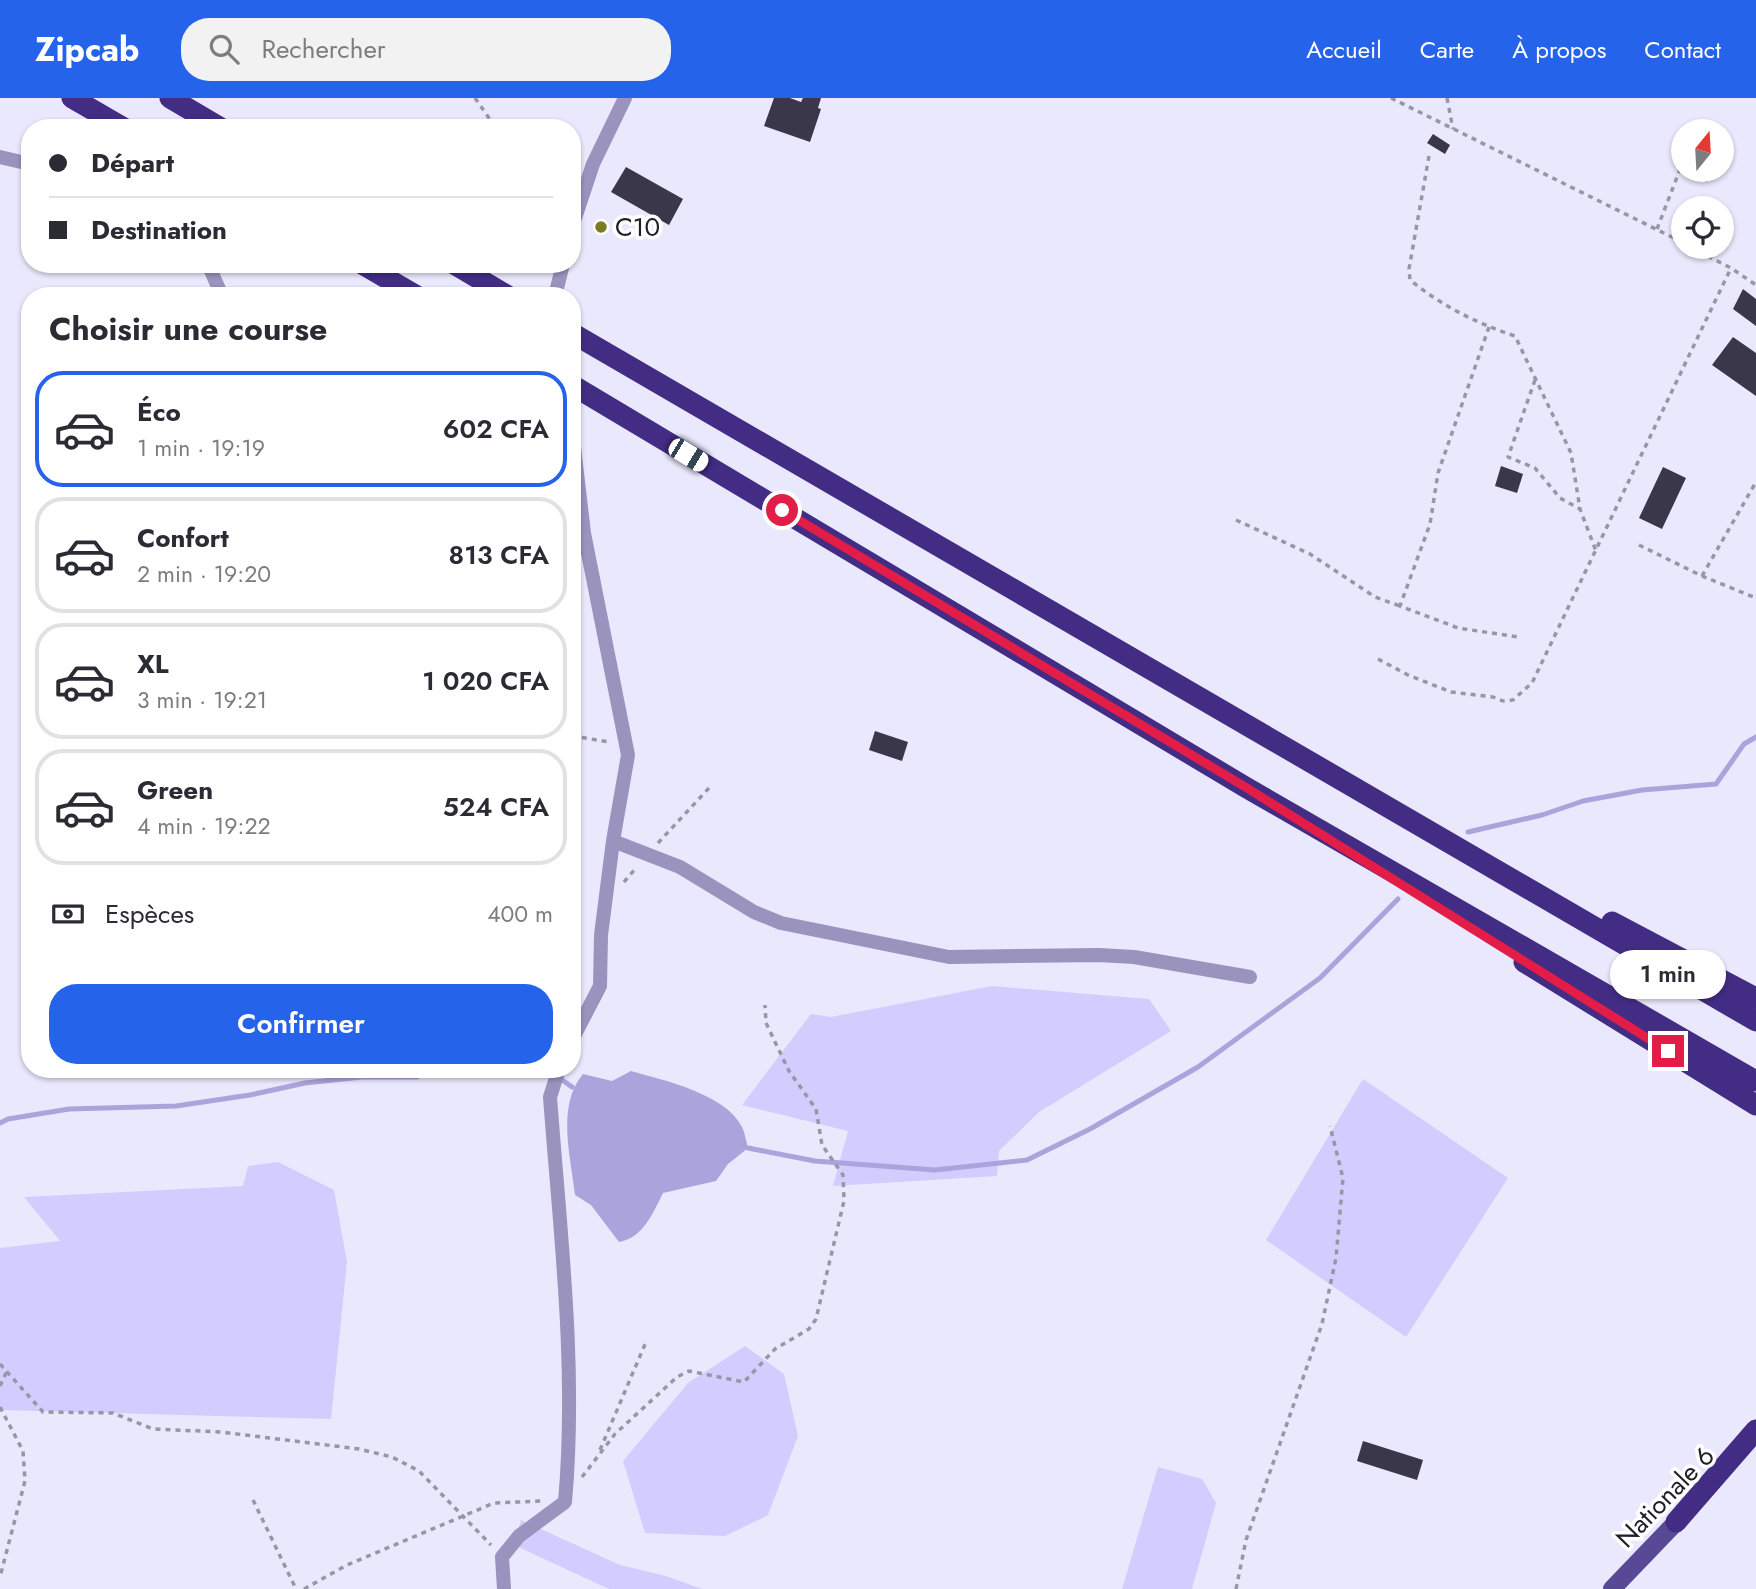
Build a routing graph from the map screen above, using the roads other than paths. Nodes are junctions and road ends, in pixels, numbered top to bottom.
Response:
1 (72, 98) edge
2 (170, 98) edge
3 (625, 98) edge
4 (108, 119) edge
5 (206, 119) edge
6 (0, 157) edge
7 (21, 162) edge
8 (581, 200) edge
9 (377, 273) edge
10 (469, 273) edge
11 (402, 287) edge
12 (493, 287) edge
13 (581, 338) edge
14 (581, 391) edge
15 (581, 507) edge
16 (581, 529) edge
17 (584, 533) junction
18 (1279, 746) junction
19 (1247, 788) junction
20 (613, 841) junction
21 (1250, 978) dead end
22 (1756, 998) edge
23 (1756, 1021) edge
24 (581, 1023) edge
25 (556, 1078) edge
26 (1756, 1081) edge
27 (1756, 1105) edge
28 (1756, 1430) edge
29 (1756, 1442) edge
30 (1676, 1522) junction
31 (504, 1589) edge
32 (1612, 1589) edge

1 - 4 highway
2 - 5 highway
3 - 8 street
6 - 7 street
9 - 11 highway
10 - 12 highway
13 - 18 highway
14 - 19 highway
15 - 17 street
16 - 17 street
17 - 20 street
18 - 22 highway
18 - 23 highway
19 - 26 highway
19 - 27 highway
20 - 21 street
20 - 24 street
25 - 31 street
28 - 30 highway
29 - 30 main road, Nationale 6
30 - 32 main road, Nationale 6

